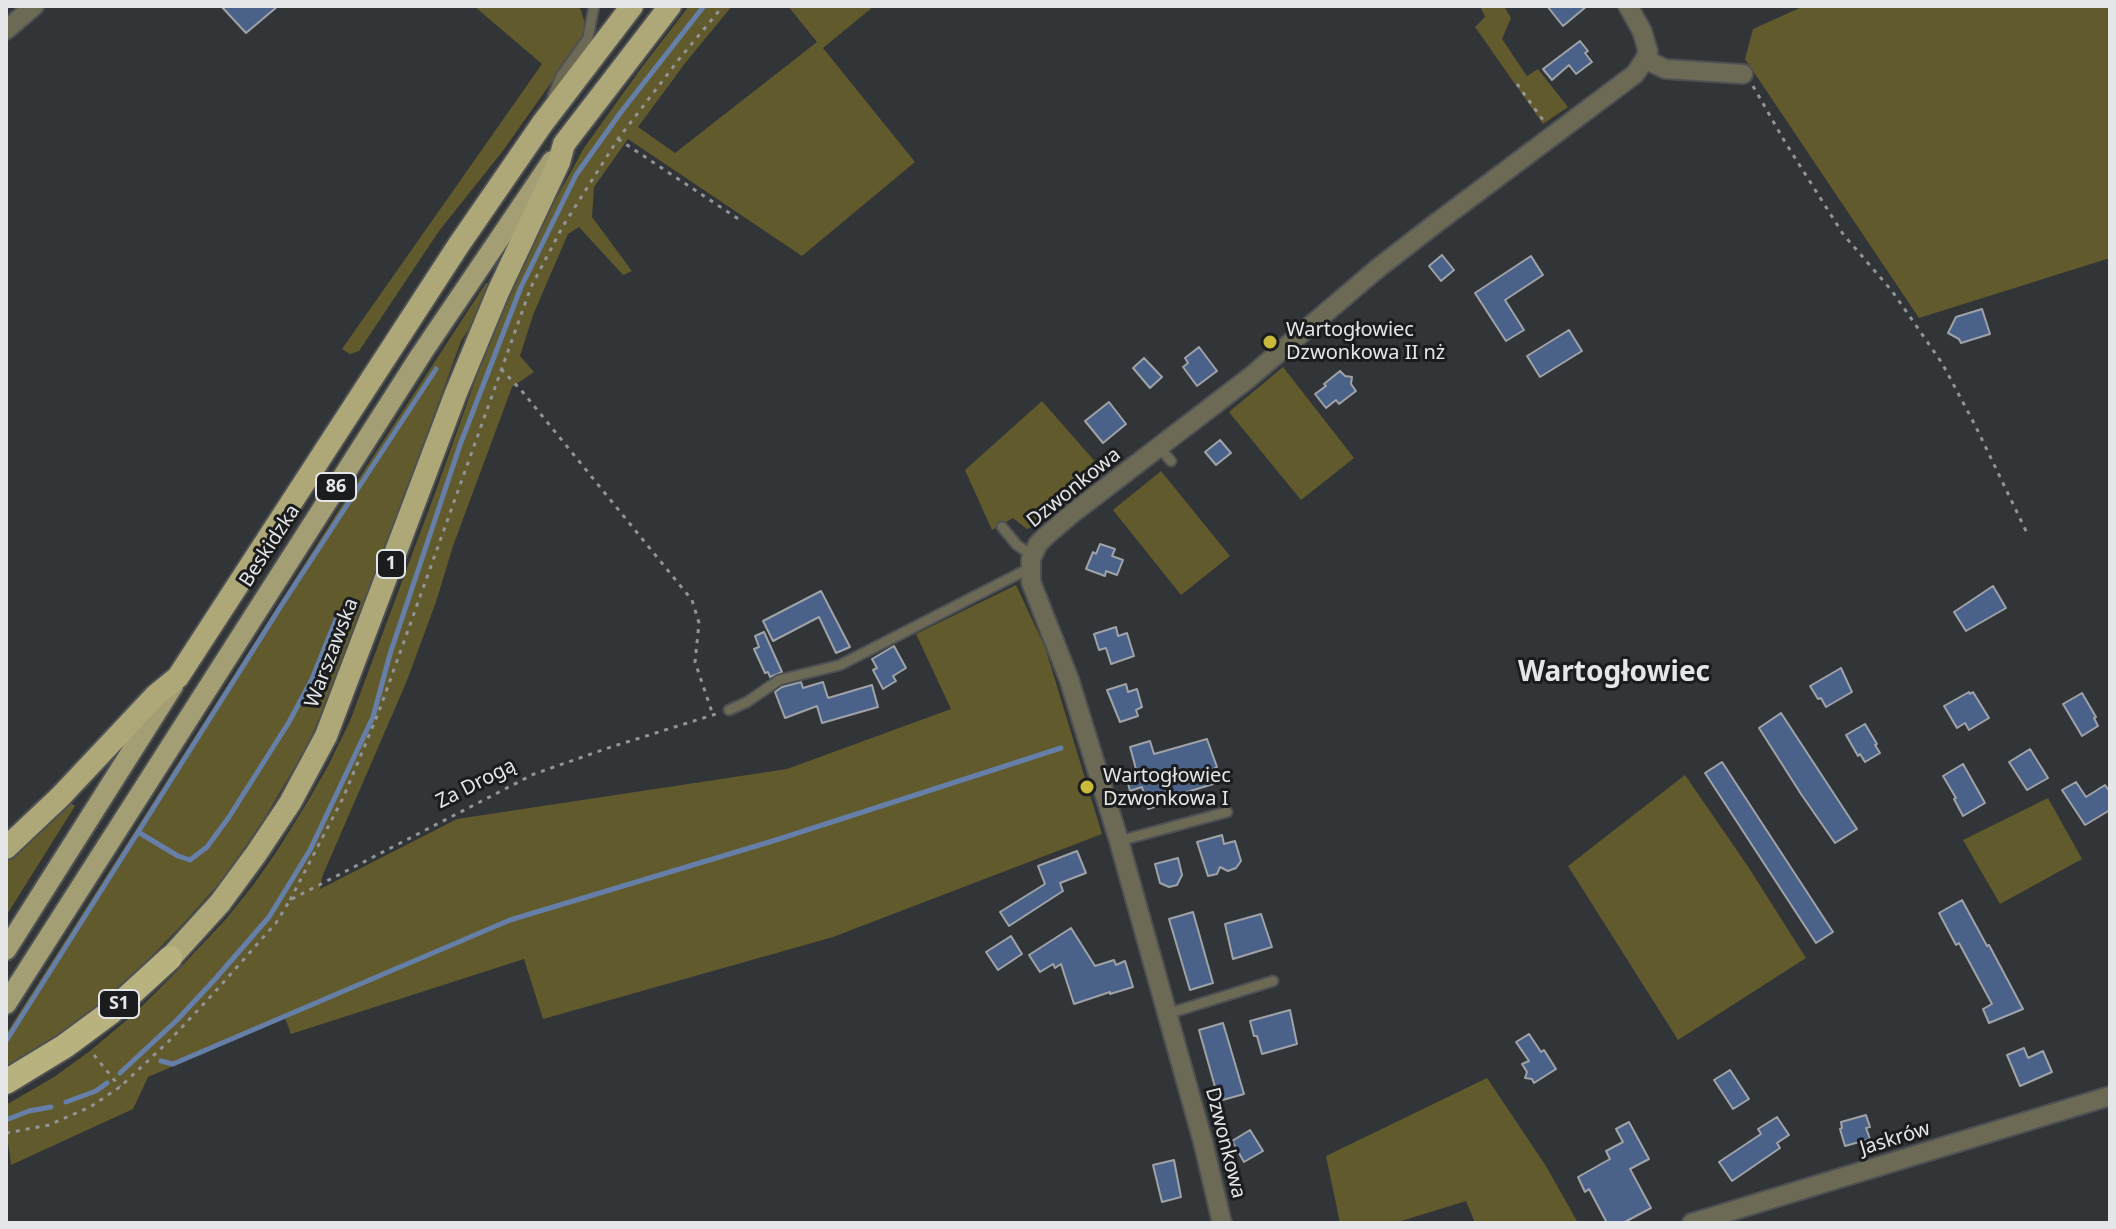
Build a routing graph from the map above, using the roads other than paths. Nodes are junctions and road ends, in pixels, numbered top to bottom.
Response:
1 (34, 6) edge
2 (594, 6) edge
3 (632, 6) edge
4 (670, 6) edge
5 (1628, 6) edge
6 (6, 30) edge
7 (1645, 59) junction
8 (1743, 74) road end
9 (542, 124) junction
10 (564, 144) junction
11 (1002, 527) dead end
12 (1031, 562) junction
13 (178, 677) junction
14 (729, 710) road end
15 (1227, 812) dead end
16 (1119, 841) junction
17 (6, 848) edge
18 (6, 950) edge
19 (170, 958) joint
20 (1273, 981) dead end
21 (6, 1004) edge
22 (1167, 1014) junction
23 (6, 1082) edge
24 (2110, 1096) edge
25 (1222, 1223) edge
26 (1692, 1223) edge

1 - 6 street
2 - 9 lane
3 - 9 highway, Beskidzka
4 - 10 highway, Beskidzka / 1
5 - 7 street
7 - 8 street
7 - 12 street, Dzwonkowa
9 - 13 highway, Beskidzka
10 - 19 highway, Warszawska / 1
10 - 21 main road, Beskidzka / 86
11 - 12 lane
12 - 14 lane
12 - 16 street, Dzwonkowa
13 - 17 highway
13 - 18 main road, Beskidzka
15 - 16 lane
16 - 22 street, Dzwonkowa
19 - 23 highway, Warszawska / S1
20 - 22 lane
22 - 25 street, Dzwonkowa
24 - 26 street, Jaskrów

